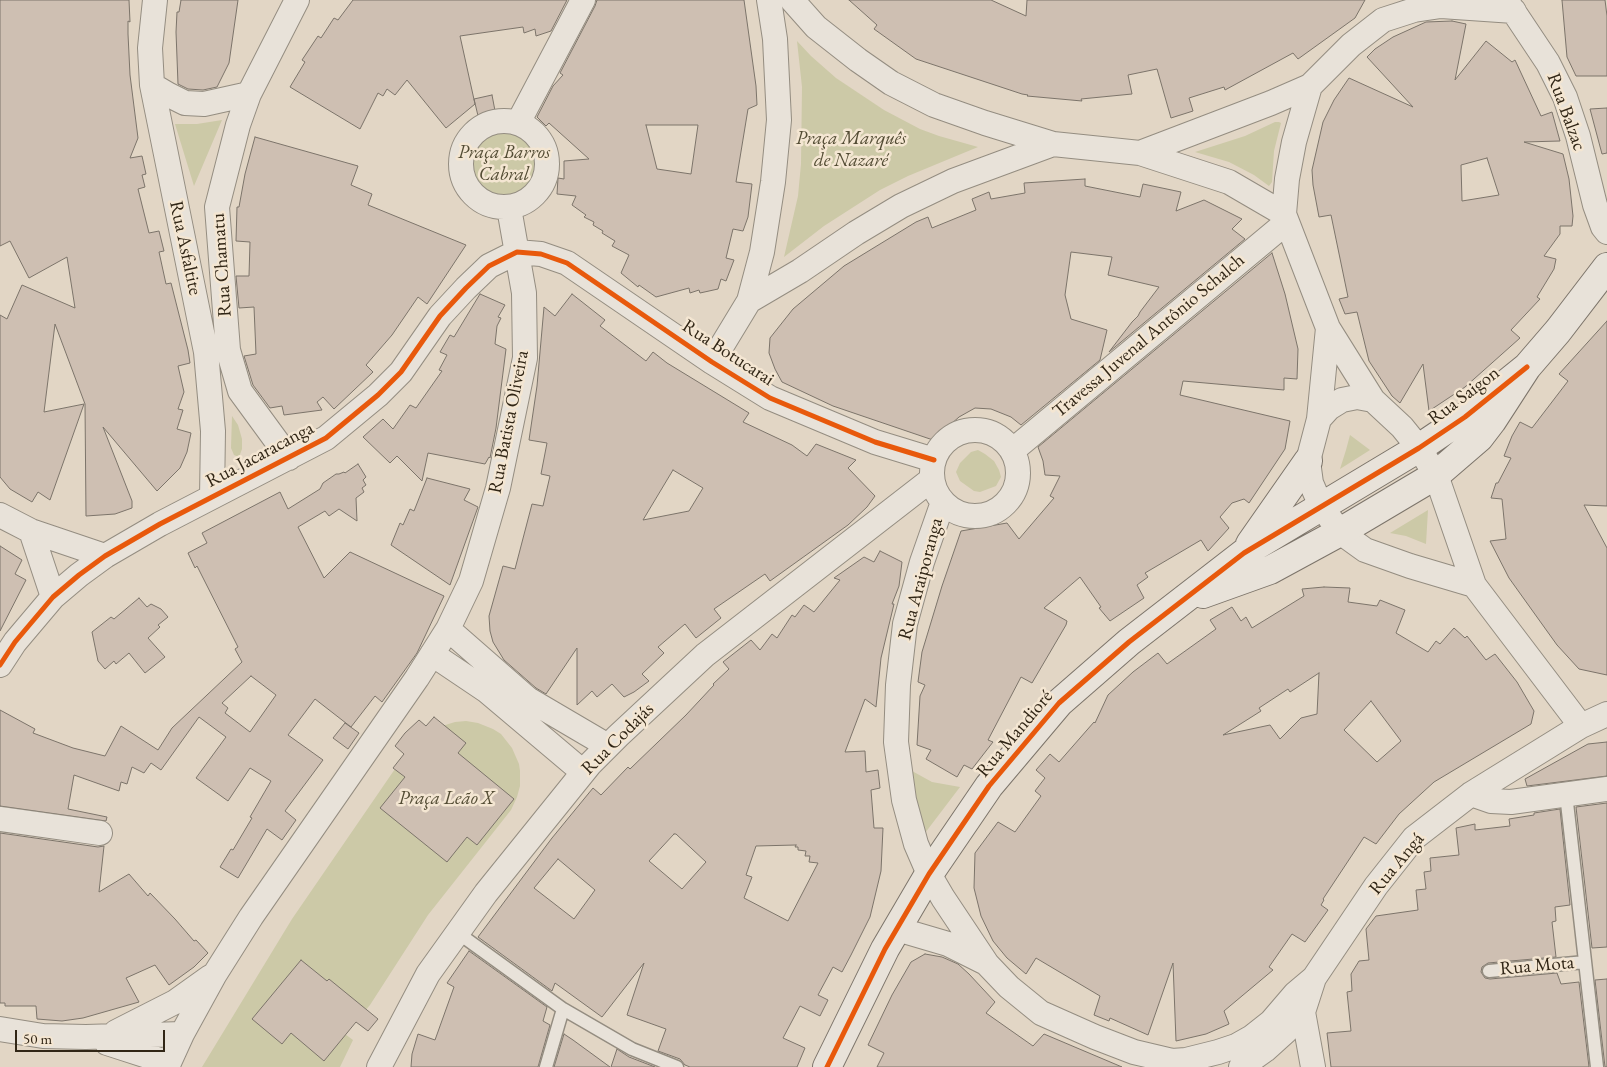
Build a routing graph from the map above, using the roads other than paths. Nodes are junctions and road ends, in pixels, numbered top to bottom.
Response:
1 (155, 0) edge
2 (297, 0) edge
3 (583, 0) edge
4 (769, 0) edge
5 (792, 0) edge
6 (1444, 3) edge
7 (1510, 5) edge
8 (1385, 10) edge
9 (152, 85) junction
10 (1310, 86) junction
11 (249, 94) junction
12 (518, 123) junction
13 (1053, 144) junction
14 (1140, 153) junction
15 (177, 207) junction
16 (217, 207) junction
17 (509, 208) junction
18 (1286, 218) junction
19 (1607, 232) edge
20 (517, 252) junction
21 (1607, 267) edge
22 (749, 301) junction
23 (1328, 328) junction
24 (712, 362) junction
25 (1527, 367) junction
26 (1373, 400) junction
27 (1319, 419) junction
28 (1419, 448) junction
29 (1012, 450) junction
30 (289, 458) junction
31 (1308, 461) junction
32 (933, 470) junction
33 (1436, 475) junction
34 (212, 498) junction
35 (943, 502) junction
36 (1321, 506) junction
37 (0, 515) edge
38 (31, 531) junction
39 (1340, 532) junction
40 (1244, 553) junction
41 (105, 556) junction
42 (1474, 585) junction
43 (53, 597) junction
44 (1181, 602) junction
45 (448, 629) junction
46 (432, 654) junction
47 (0, 665) edge
48 (1607, 714) edge
49 (1581, 726) junction
50 (608, 746) junction
51 (584, 772) junction
52 (1607, 789) edge
53 (1471, 794) junction
54 (1566, 794) junction
55 (0, 819) edge
56 (100, 833) dead end
57 (929, 874) junction
58 (897, 929) junction
59 (458, 933) junction
60 (1585, 962) junction
61 (988, 964) junction
62 (1489, 971) dead end
63 (215, 974) junction
64 (1299, 1003) junction
65 (563, 1009) junction
66 (0, 1029) edge
67 (182, 1034) junction
68 (100, 1039) junction
69 (1140, 1060) edge
70 (386, 1061) edge
71 (168, 1065) edge
72 (126, 1067) edge
73 (546, 1067) edge
74 (677, 1067) edge
75 (827, 1067) edge
76 (1242, 1067) edge
77 (1313, 1067) edge
78 (1597, 1067) edge

1 - 9 street, Rua Asfaltite
2 - 11 street, Rua Chamatu
3 - 12 street
4 - 22 street
5 - 13 street
6 - 7 street
6 - 8 street
7 - 19 street, Rua Balzac
8 - 10 street
9 - 11 street
9 - 15 street, Rua Asfaltite
10 - 14 street
10 - 18 street
11 - 16 street, Rua Chamatu
12 - 17 street
12 - 17 street
13 - 14 street
13 - 22 street
14 - 18 street
15 - 16 street
15 - 34 street, Rua Asfaltite
16 - 30 street, Rua Chamatu
17 - 20 street, Rua Batista Oliveira
18 - 23 street
18 - 29 street, Travessa Juvenal Antônio Schalch
20 - 24 street, Rua Botucarai
20 - 30 street, Rua Jacaracanga
20 - 45 street, Rua Batista Oliveira
21 - 25 street, Rua Saigon
22 - 24 street
23 - 26 street
23 - 27 street
24 - 32 street, Rua Botucarai
25 - 28 street, Rua Saigon
25 - 33 street, Rua Saigon
26 - 27 street
26 - 28 street
27 - 31 street
28 - 33 street
28 - 36 street, Rua Saigon
29 - 32 street
29 - 35 street
30 - 34 street, Rua Jacaracanga
31 - 36 street
31 - 40 street
32 - 35 street
32 - 50 street, Rua Codajás
33 - 39 street, Rua Saigon
33 - 42 street
34 - 41 street, Rua Jacaracanga
35 - 57 street, Rua Araiporanga
36 - 39 street
36 - 40 street, Rua Mandioré
37 - 38 street
38 - 41 street
38 - 43 street
39 - 42 street
39 - 44 street, Rua Mandioré
40 - 44 street, Rua Mandioré
41 - 43 street, Rua Jacaracanga
42 - 49 street
43 - 47 street, Rua Jacaracanga
44 - 57 street, Rua Mandioré
45 - 46 street
45 - 50 street
46 - 51 street
46 - 63 street
48 - 49 street, Rua Angá
49 - 53 street, Rua Angá
50 - 51 street, Rua Codajás
51 - 59 street, Rua Codajás
52 - 54 street
53 - 54 street
53 - 64 street, Rua Angá
54 - 60 lane
55 - 56 street
57 - 58 street, Rua Mandioré
57 - 61 street, Rua Araiporanga
58 - 61 street, Rua Araiporanga
58 - 75 street, Rua Mandioré
59 - 65 lane
59 - 70 street, Rua Codajás
60 - 62 lane, Rua Mota
60 - 78 lane
61 - 69 street, Rua Araiporanga
63 - 67 street
63 - 68 street
64 - 69 street, Rua Araiporanga
64 - 76 street, Rua Angá
64 - 77 street
65 - 73 lane
65 - 74 lane
66 - 68 street
67 - 68 street
67 - 71 street
68 - 71 street
68 - 72 street

